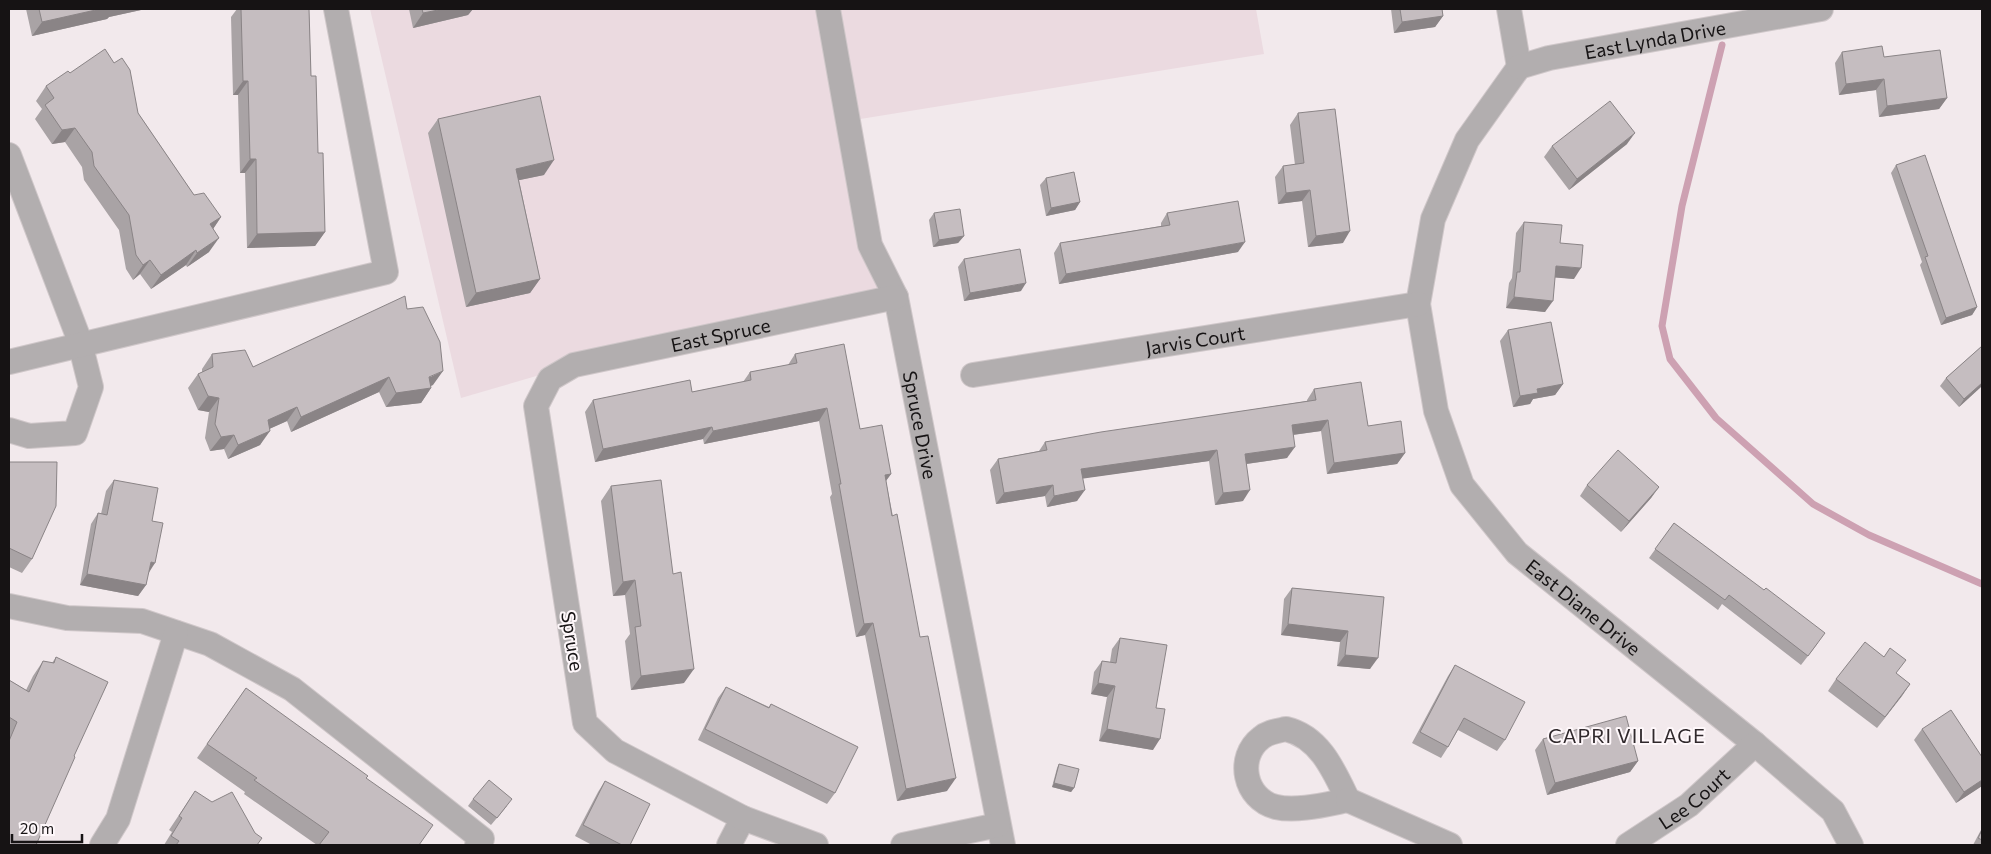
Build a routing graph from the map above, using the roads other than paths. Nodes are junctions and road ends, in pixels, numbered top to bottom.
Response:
1 (336, 9) edge
2 (828, 9) edge
3 (1509, 9) edge
4 (1820, 9) edge
5 (1519, 67) junction
6 (9, 155) edge
7 (896, 297) junction
8 (1418, 304) junction
9 (81, 346) junction
10 (9, 362) edge
11 (973, 374) dead end
12 (550, 379) joint
13 (9, 430) edge
14 (9, 606) edge
15 (176, 633) junction
16 (1755, 744) junction
17 (1348, 800) dead end
18 (742, 818) junction
19 (1000, 835) edge
20 (102, 845) edge
21 (477, 845) edge
22 (729, 845) edge
23 (816, 845) edge
24 (904, 845) edge
25 (1450, 845) edge
26 (1628, 845) edge
27 (1851, 845) edge

1 - 9 street
2 - 7 street, Spruce Drive
3 - 5 street
4 - 5 street, East Lynda Drive
5 - 8 street, East Diane Drive
6 - 9 street
7 - 12 street, East Spruce
7 - 19 street, Spruce Drive
8 - 11 street, Jarvis Court
8 - 16 street, East Diane Drive
9 - 10 street
9 - 13 street
12 - 18 street, Spruce
14 - 15 street
15 - 20 street
15 - 21 street
16 - 26 street, Lee Court
16 - 27 street, East Diane Drive
17 - 25 street
18 - 22 street
18 - 23 street, Spruce
19 - 24 street

